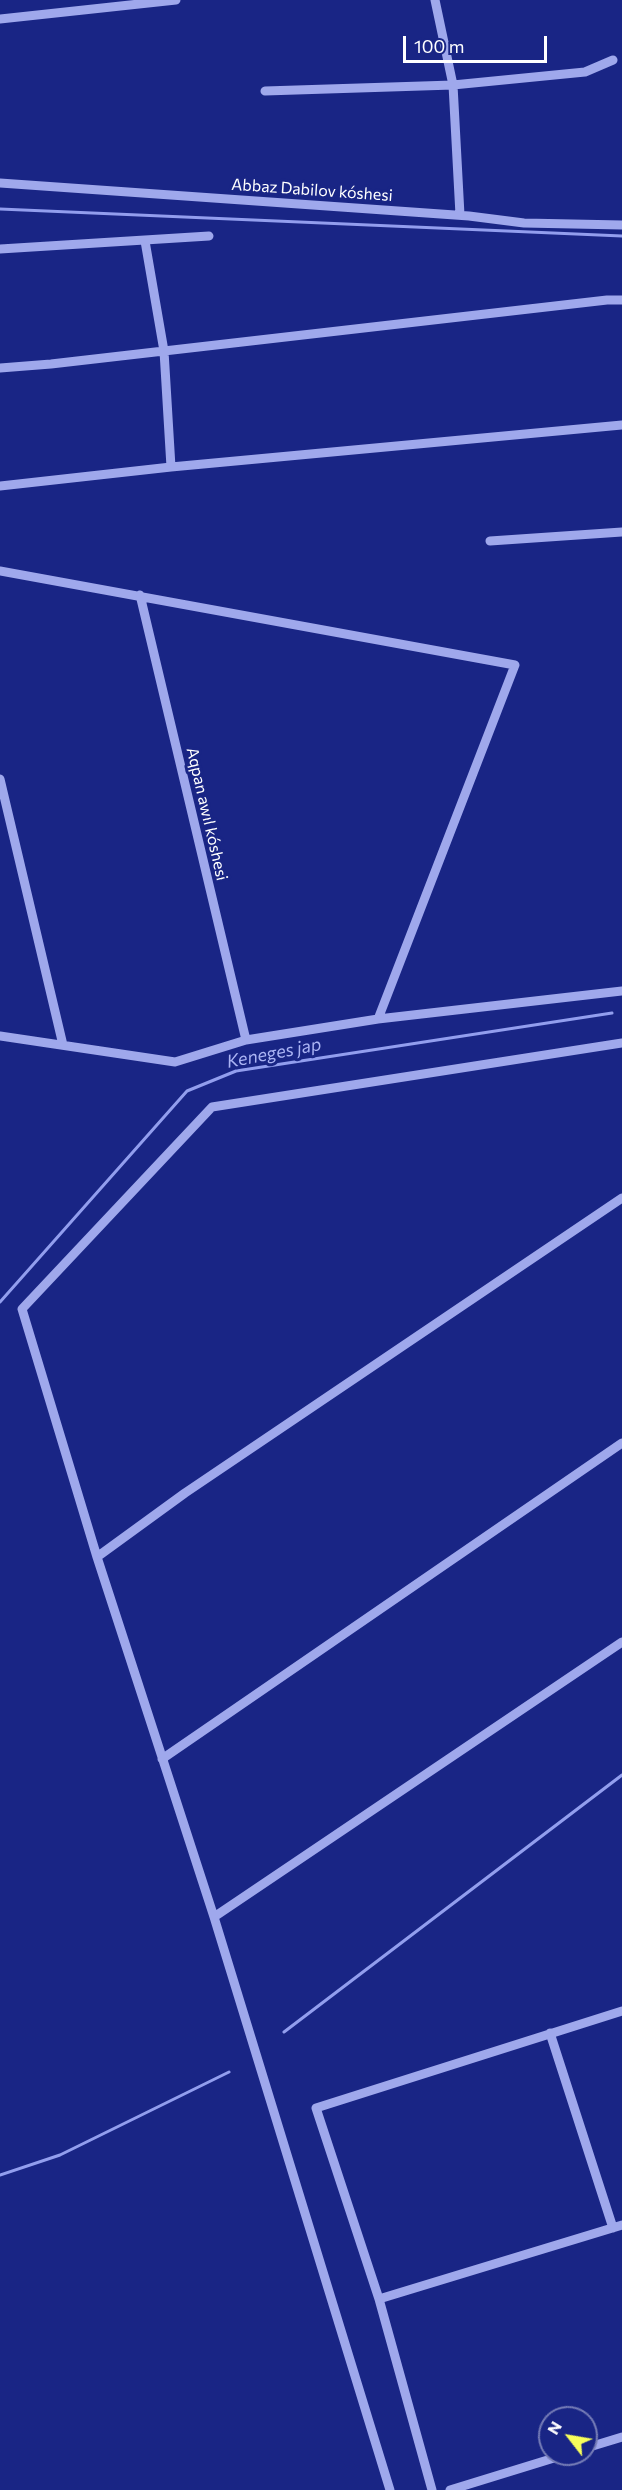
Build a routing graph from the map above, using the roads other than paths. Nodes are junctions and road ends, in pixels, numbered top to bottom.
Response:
1 (176, 0) edge
2 (435, 0) edge
3 (143, 2) edge
4 (0, 19) edge
5 (613, 60) dead end
6 (453, 85) junction
7 (265, 91) dead end
8 (0, 183) edge
9 (460, 215) junction
10 (622, 225) edge
11 (208, 236) dead end
12 (145, 242) junction
13 (0, 249) edge
14 (622, 300) edge
15 (164, 351) junction
16 (0, 368) edge
17 (622, 425) edge
18 (171, 467) junction
19 (0, 486) edge
20 (622, 532) edge
21 (490, 541) dead end
22 (0, 571) edge
23 (140, 595) junction
24 (0, 779) edge
25 (622, 991) edge
26 (378, 1019) junction
27 (0, 1036) edge
28 (246, 1040) junction
29 (622, 1043) edge
30 (63, 1045) junction
31 (622, 1198) edge
32 (622, 1443) edge
33 (97, 1557) junction
34 (622, 1642) edge
35 (162, 1759) junction
36 (214, 1917) junction
37 (622, 2012) edge
38 (550, 2034) junction
39 (618, 2227) edge
40 (379, 2299) junction
41 (622, 2437) edge
42 (598, 2444) edge
43 (538, 2463) edge
44 (390, 2490) edge
45 (432, 2490) edge
46 (450, 2490) edge

1 - 3 street
2 - 6 street
3 - 4 street
5 - 6 street
6 - 7 street
6 - 9 street
8 - 9 street, Abbaz Dabilov kóshesi
9 - 10 street, Abbaz Dabilov kóshesi
11 - 12 street
12 - 13 street
12 - 15 street
14 - 15 street
15 - 16 street
15 - 18 street
17 - 18 street
18 - 19 street
20 - 21 street
22 - 23 street
23 - 26 street
23 - 28 street, Aqpan awıl kóshesi
24 - 30 street
25 - 26 street
26 - 28 street
27 - 30 street
28 - 30 street
29 - 33 street
31 - 33 street
32 - 35 street
33 - 35 street
34 - 36 street
35 - 36 street
36 - 44 street
37 - 38 street
38 - 39 street
38 - 40 street
39 - 40 street
40 - 45 street
41 - 42 street
43 - 46 street

